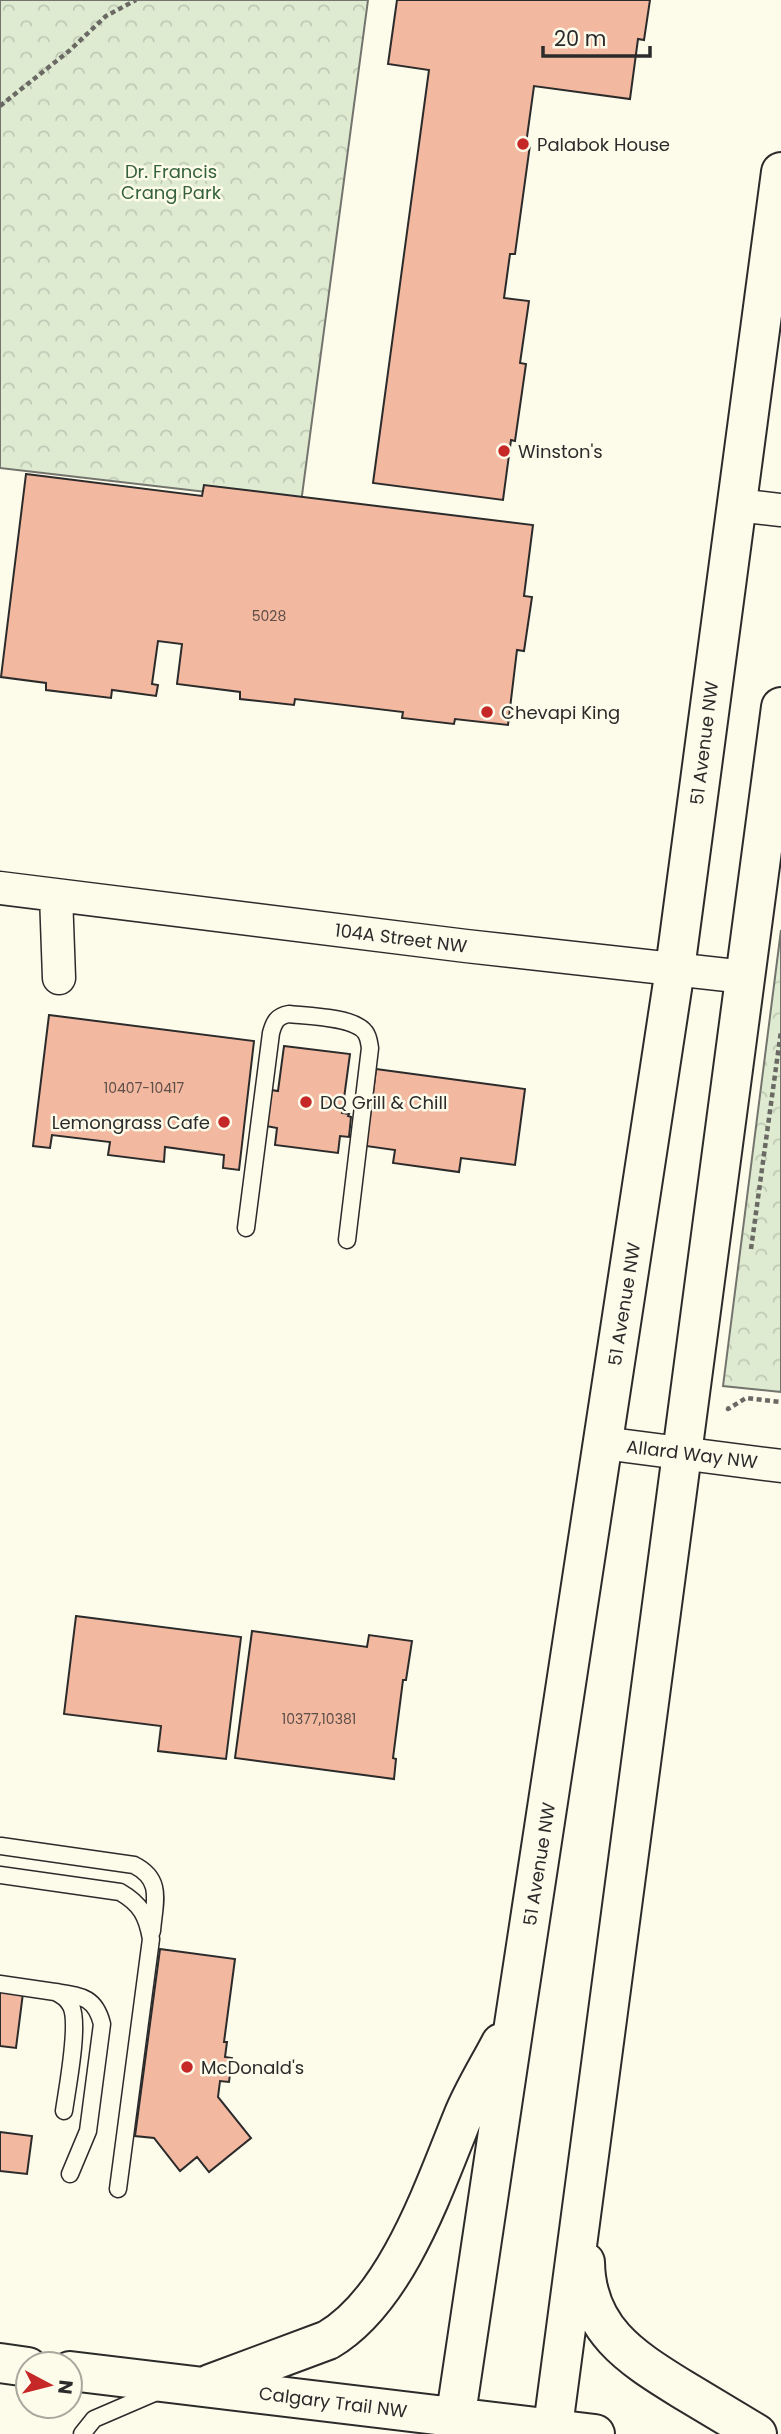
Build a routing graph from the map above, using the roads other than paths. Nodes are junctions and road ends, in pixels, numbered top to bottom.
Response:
1 (781, 172) edge
2 (736, 505) junction
3 (781, 510) edge
4 (781, 707) edge
5 (0, 888) edge
6 (56, 895) junction
7 (675, 969) junction
8 (746, 977) junction
9 (59, 978) dead end
10 (246, 1228) dead end
11 (347, 1240) dead end
12 (603, 1443) junction
13 (684, 1454) junction
14 (781, 1466) edge
15 (1, 1846) edge
16 (0, 1875) edge
17 (151, 1939) junction
18 (0, 1984) edge
19 (55, 1992) junction
20 (515, 2018) junction
21 (64, 2111) dead end
22 (70, 2174) dead end
23 (118, 2189) dead end
24 (583, 2191) junction
25 (84, 2373) edge
26 (191, 2385) junction
27 (455, 2426) edge
28 (552, 2432) edge
29 (82, 2434) edge
30 (595, 2434) edge
31 (757, 2434) edge

1 - 2 main road, 51 Avenue NW
2 - 3 street
2 - 7 main road, 51 Avenue NW
4 - 8 main road
5 - 6 street, 104A Street NW
6 - 7 street, 104A Street NW
6 - 9 street
7 - 8 street, 104A Street NW
7 - 12 main road, 51 Avenue NW
8 - 13 main road
10 - 11 lane
12 - 13 street, Allard Way NW
12 - 20 main road, 51 Avenue NW
13 - 14 street, Allard Way NW
13 - 24 main road
15 - 17 lane
16 - 17 lane
17 - 23 lane
18 - 19 lane
19 - 21 lane
19 - 22 lane
20 - 26 main road
20 - 27 main road, 51 Avenue NW
24 - 28 main road
24 - 31 main road
25 - 26 main road, Calgary Trail NW
26 - 27 main road, Calgary Trail NW
26 - 29 lane
27 - 28 main road, Calgary Trail NW
28 - 30 main road, Calgary Trail NW

